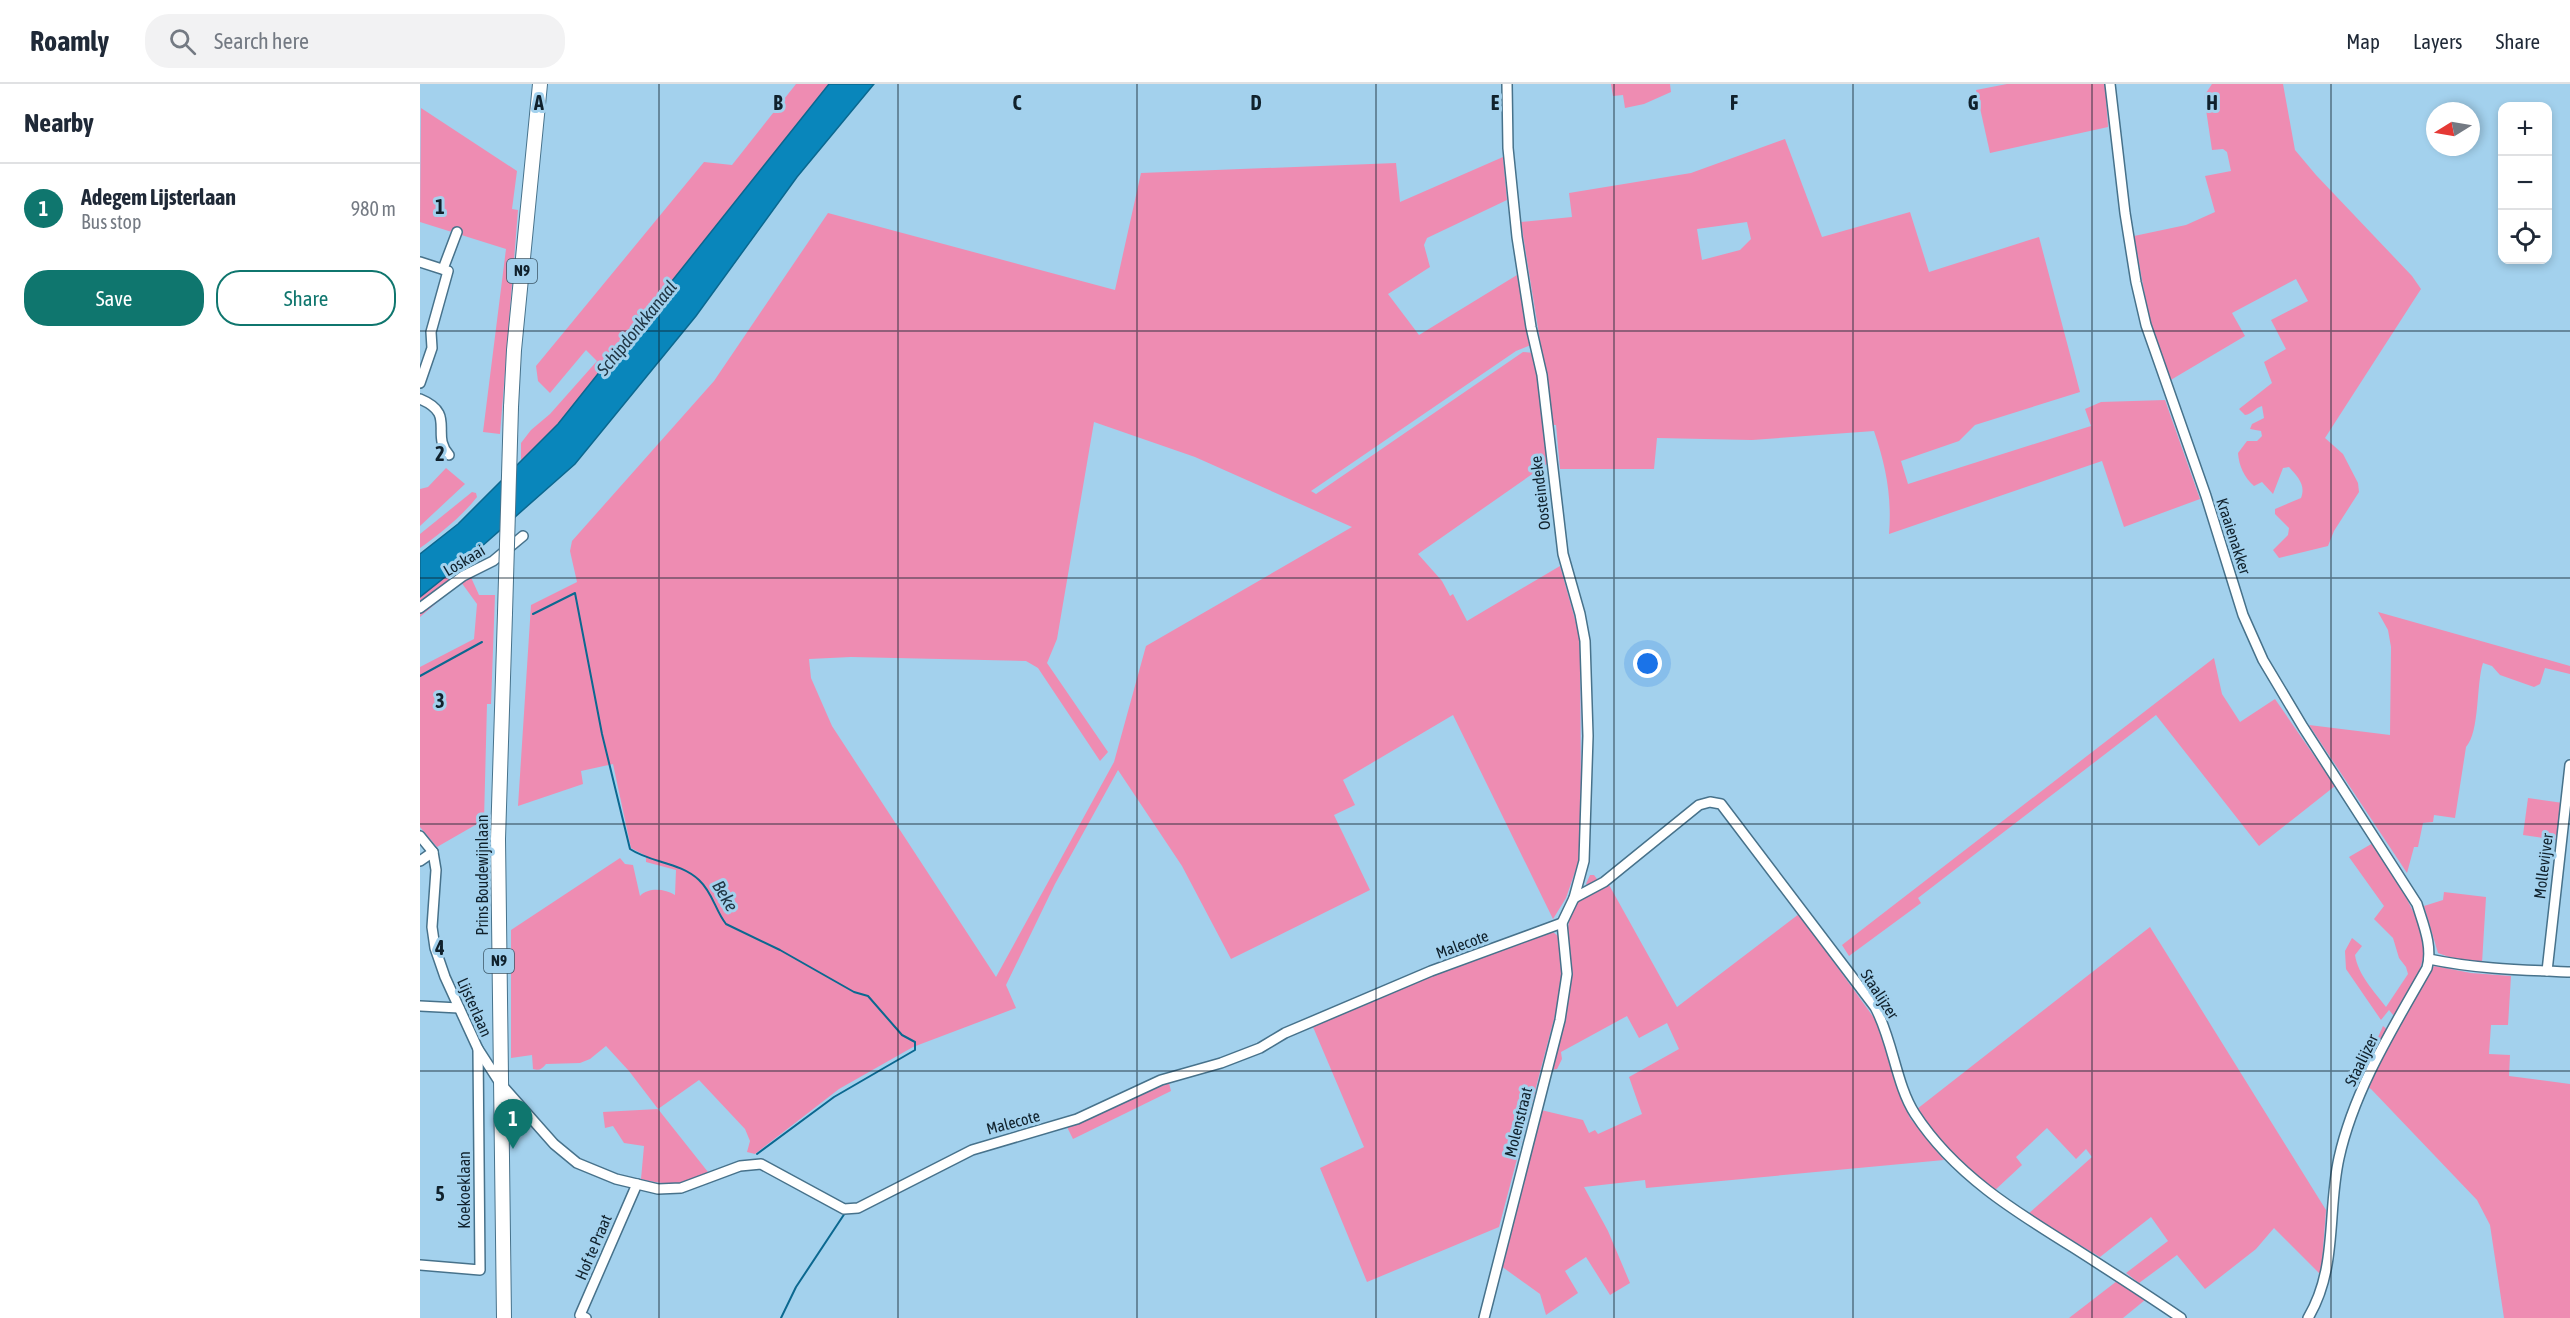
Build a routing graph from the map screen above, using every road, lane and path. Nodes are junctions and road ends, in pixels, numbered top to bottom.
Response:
1 (540, 84) edge
2 (1507, 84) edge
3 (2110, 84) edge
4 (457, 232) dead end
5 (420, 262) edge
6 (445, 270) junction
7 (420, 382) edge
8 (420, 399) edge
9 (449, 455) dead end
10 (523, 536) dead end
11 (420, 608) edge
12 (2570, 765) edge
13 (420, 836) edge
14 (433, 852) junction
15 (420, 861) edge
16 (1574, 898) junction
17 (1563, 927) junction
18 (2429, 959) junction
19 (2547, 971) junction
20 (2570, 972) edge
21 (420, 1006) edge
22 (459, 1008) junction
23 (478, 1049) junction
24 (500, 1083) junction
25 (637, 1185) junction
26 (420, 1265) edge
27 (504, 1318) edge
28 (586, 1318) edge
29 (1484, 1318) edge
30 (2181, 1318) edge
31 (2308, 1318) edge

1 - 24 main road, Prins Boudewijnlaan / N9, bridge
2 - 16 street, Oosteindeke
3 - 18 street, Kraaienakker
4 - 6 street
5 - 6 street
6 - 7 street
8 - 9 street
10 - 11 street, Loskaai
12 - 19 street, Mollevijver
13 - 14 street
14 - 15 street
14 - 22 street, Lijsterlaan
16 - 17 street, Oosteindeke
16 - 30 street, Staalijzer
17 - 25 street, Malecote
17 - 29 street, Molenstraat
18 - 19 street
18 - 31 street, Staalijzer
19 - 20 street
21 - 22 street
22 - 23 street, Lijsterlaan
23 - 24 street, Lijsterlaan
23 - 26 street, Koekoeklaan
24 - 25 street, Malecote
24 - 27 main road, Prins Boudewijnlaan / N9
25 - 28 street, Hof te Praat

